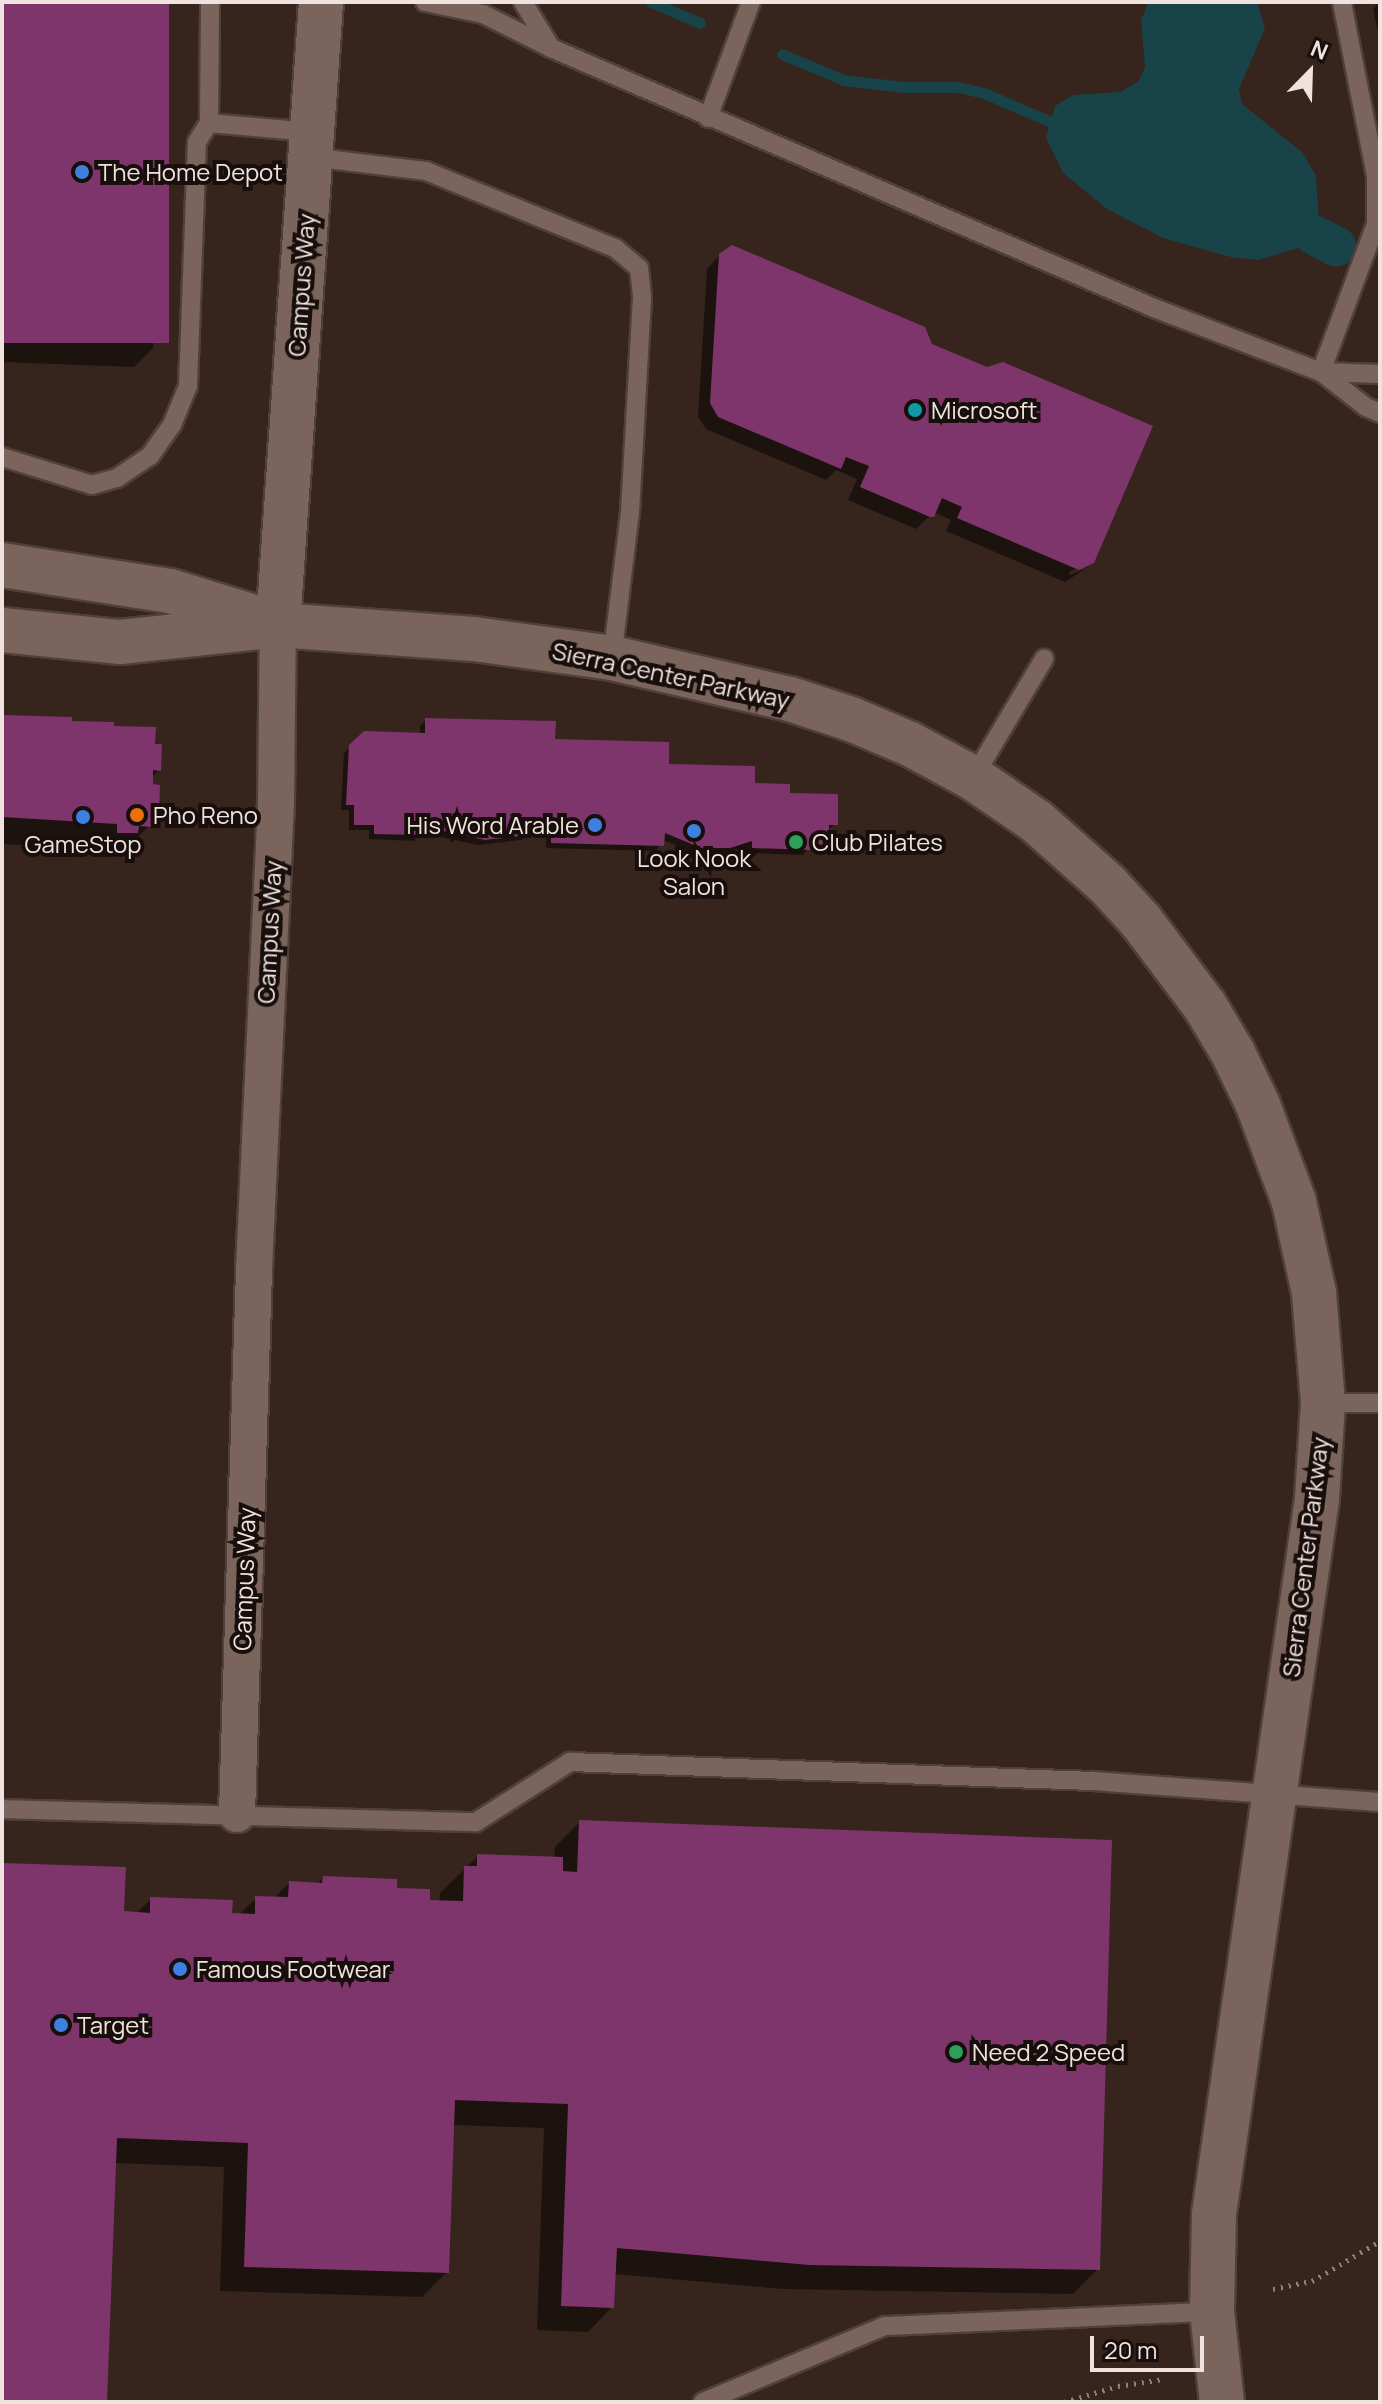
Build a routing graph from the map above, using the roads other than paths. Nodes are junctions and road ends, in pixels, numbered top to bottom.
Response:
1 (210, 2) edge
2 (321, 2) edge
3 (425, 2) edge
4 (523, 2) edge
5 (751, 2) edge
6 (1342, 2) edge
7 (551, 48) junction
8 (708, 118) junction
9 (209, 123) junction
10 (311, 145) junction
11 (1321, 372) junction
12 (1380, 374) edge
13 (1380, 413) edge
14 (2, 457) edge
15 (2, 565) edge
16 (278, 625) junction
17 (2, 630) edge
18 (612, 658) junction
19 (1044, 659) dead end
20 (973, 778) junction
21 (1323, 1403) junction
22 (1380, 1403) edge
23 (1274, 1794) junction
24 (1380, 1802) edge
25 (2, 1809) edge
26 (237, 1814) junction
27 (1212, 2312) junction
28 (703, 2402) edge
29 (1222, 2402) edge

1 - 9 lane
2 - 10 street, Campus Way
3 - 7 lane
4 - 7 lane
5 - 8 lane
6 - 11 lane
7 - 8 lane
8 - 11 lane
9 - 10 lane
9 - 14 lane
10 - 16 street, Campus Way
10 - 18 lane
11 - 12 lane
11 - 13 lane
15 - 16 street, Sierra Center Parkway
16 - 17 street, Sierra Center Parkway
16 - 18 street, Sierra Center Parkway
16 - 26 street, Campus Way
18 - 20 street, Sierra Center Parkway
19 - 20 lane
20 - 21 street, Sierra Center Parkway
21 - 22 lane
21 - 23 street, Sierra Center Parkway
23 - 24 lane
23 - 26 lane
23 - 27 street, Sierra Center Parkway
25 - 26 lane
27 - 28 lane
27 - 29 street, Sierra Center Parkway

